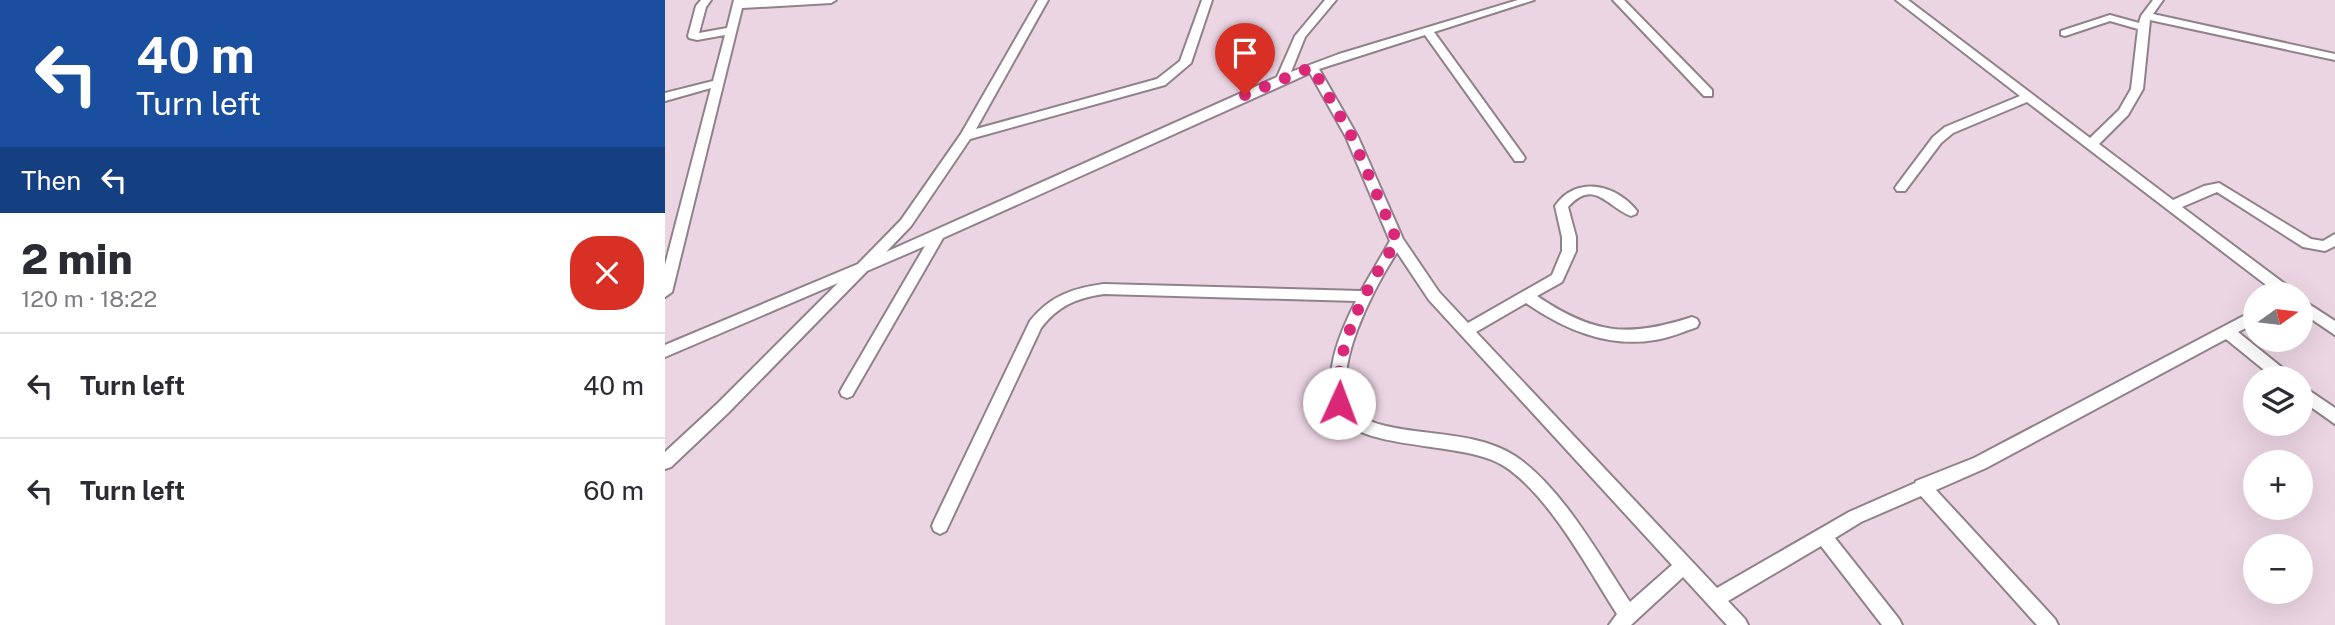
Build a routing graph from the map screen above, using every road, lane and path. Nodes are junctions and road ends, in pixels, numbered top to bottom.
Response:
1 (706, 0) edge
2 (831, 0) edge
3 (1042, 0) edge
4 (1207, 0) edge
5 (1331, 0) edge
6 (1529, 0) edge
7 (1618, 0) edge
8 (1901, 0) edge
9 (2158, 0) edge
10 (739, 2) edge
11 (2144, 21) junction
12 (732, 30) junction
13 (1428, 31) junction
14 (2065, 33) dead end
15 (2335, 57) edge
16 (1312, 67) junction
17 (1282, 79) junction
18 (718, 83) junction
19 (1708, 93) dead end
20 (665, 97) edge
21 (2028, 97) junction
22 (966, 136) junction
23 (2091, 144) junction
24 (1519, 158) dead end
25 (1901, 188) dead end
26 (2172, 206) junction
27 (1631, 211) dead end
28 (938, 235) junction
29 (2335, 239) edge
30 (1397, 241) junction
31 (860, 269) junction
32 (2272, 282) edge
33 (665, 292) edge
34 (1364, 296) junction
35 (1528, 297) junction
36 (2313, 313) edge
37 (1692, 323) dead end
38 (2243, 323) edge
39 (2335, 329) edge
40 (1467, 330) junction
41 (2227, 332) junction
42 (665, 351) edge
43 (2270, 366) edge
44 (847, 392) dead end
45 (2313, 400) edge
46 (2335, 417) edge
47 (665, 462) edge
48 (1922, 486) junction
49 (940, 526) dead end
50 (1822, 535) junction
51 (1684, 565) junction
52 (1717, 598) junction
53 (1623, 620) edge
54 (1739, 625) edge
55 (1893, 625) edge
56 (2049, 625) edge

1 - 12 lane
2 - 10 lane
3 - 22 lane
4 - 22 lane
5 - 17 lane
6 - 13 lane
7 - 19 lane
8 - 21 lane
9 - 11 lane
10 - 12 lane
11 - 14 lane
11 - 15 lane
11 - 23 lane
12 - 18 lane
13 - 16 lane
13 - 24 lane
16 - 17 lane
16 - 30 lane
17 - 28 lane
18 - 20 lane
18 - 33 lane
21 - 23 lane
21 - 25 lane
22 - 31 lane
23 - 26 lane
26 - 29 lane
26 - 32 lane
27 - 35 lane
28 - 31 lane
28 - 44 lane
30 - 34 lane
30 - 40 lane
31 - 42 lane
31 - 47 lane
34 - 49 lane
34 - 53 lane
35 - 37 lane
35 - 40 lane
36 - 39 lane
38 - 41 lane
40 - 51 lane
41 - 43 lane
41 - 48 lane
45 - 46 lane
48 - 50 lane
48 - 56 lane
50 - 52 lane
50 - 55 lane
51 - 52 lane
51 - 53 lane
52 - 54 lane

